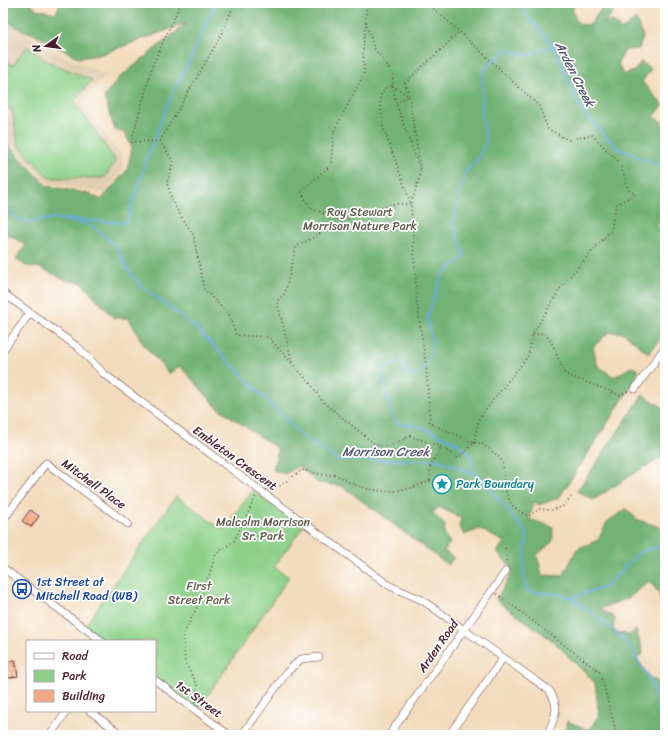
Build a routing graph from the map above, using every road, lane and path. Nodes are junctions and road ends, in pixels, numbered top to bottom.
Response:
1 (181, 3) edge
2 (235, 3) edge
3 (366, 3) edge
4 (427, 3) edge
5 (366, 22) junction
6 (459, 31) junction
7 (393, 86) junction
8 (409, 96) junction
9 (396, 103) junction
10 (160, 141) junction
11 (421, 172) junction
12 (411, 204) junction
13 (342, 221) junction
14 (3, 293) edge
15 (30, 313) junction
16 (532, 335) junction
17 (665, 347) edge
18 (3, 350) edge
19 (292, 363) junction
20 (635, 388) joint
21 (474, 443) junction
22 (441, 447) junction
23 (430, 481) junction
24 (442, 484) dead end
25 (260, 489) junction
26 (571, 497) dead end
27 (3, 520) edge
28 (128, 524) dead end
29 (505, 548) dead end
30 (3, 568) edge
31 (506, 570) joint
32 (492, 589) junction
33 (463, 630) junction
34 (101, 640) edge
35 (319, 657) dead end
36 (504, 658) junction
37 (156, 681) edge
38 (196, 710) junction
39 (66, 712) edge
40 (91, 712) edge
41 (50, 735) edge
42 (122, 735) edge
43 (230, 735) edge
44 (242, 735) edge
45 (389, 735) edge
46 (449, 735) edge
47 (547, 735) edge
48 (616, 735) edge

1 - 10 path
2 - 10 path
3 - 5 path
4 - 6 path
5 - 7 path
5 - 13 path
6 - 8 path
6 - 16 path
7 - 8 path
7 - 9 path
7 - 12 path
8 - 9 path
8 - 11 path
9 - 11 path
10 - 19 path
11 - 12 path
12 - 13 path
12 - 21 path
13 - 19 path
14 - 15 street, Embleton Crescent
15 - 18 street
15 - 25 street, Embleton Crescent
16 - 20 path
16 - 21 path
17 - 20 street
19 - 22 path
21 - 22 path
21 - 26 path
22 - 23 path
23 - 24 path
23 - 25 path
25 - 33 street, Embleton Crescent
25 - 38 path
27 - 28 street, Mitchell Place
29 - 31 path
30 - 34 street
31 - 32 street, Arden Road
32 - 33 street, Arden Road
32 - 48 path
33 - 36 street, Embleton Crescent
33 - 45 street, Arden Road
35 - 44 street
36 - 46 street
36 - 47 street, Embleton Crescent
37 - 38 street, 1st Street
38 - 43 street, 1st Street
39 - 41 street
40 - 42 street

